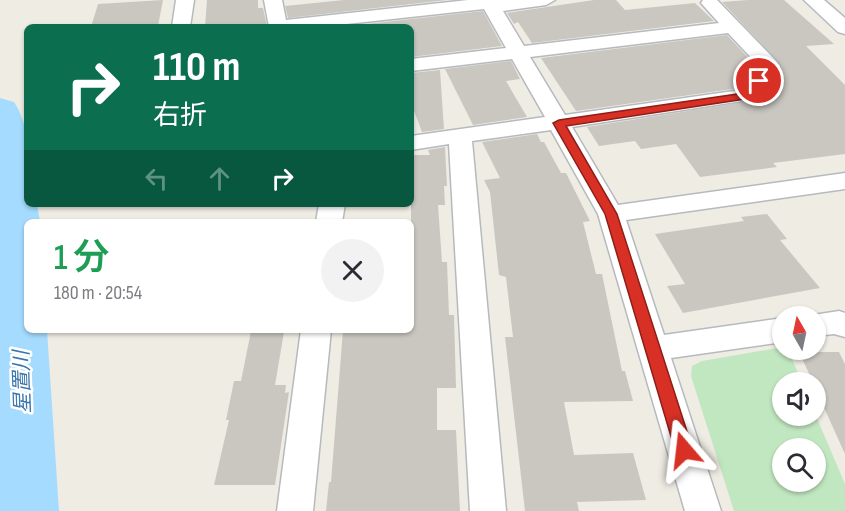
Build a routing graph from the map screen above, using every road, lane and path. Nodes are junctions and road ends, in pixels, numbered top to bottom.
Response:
1 (185, 0) edge
2 (273, 0) edge
3 (546, 0) edge
4 (813, 0) edge
5 (837, 0) edge
6 (490, 3) edge
7 (710, 3) dead end
8 (845, 7) edge
9 (181, 24) edge
10 (277, 24) edge
11 (304, 24) edge
12 (733, 27) junction
13 (845, 28) edge
14 (518, 53) junction
15 (414, 65) edge
16 (559, 123) junction
17 (460, 137) junction
18 (414, 143) edge
19 (845, 181) edge
20 (611, 214) junction
21 (826, 324) edge
22 (845, 326) edge
23 (772, 332) edge
24 (316, 333) edge
25 (653, 349) junction
26 (295, 511) edge
27 (488, 511) edge
28 (703, 511) edge

1 - 9 street
2 - 10 street
3 - 6 street
4 - 13 street
5 - 8 street
6 - 11 street
6 - 14 street
7 - 12 street
12 - 14 street
12 - 16 street
14 - 15 street
14 - 16 street
16 - 17 street
16 - 20 street
17 - 18 street
17 - 27 street
19 - 20 street
20 - 25 street
21 - 22 street
23 - 25 street
24 - 26 street
25 - 28 street

